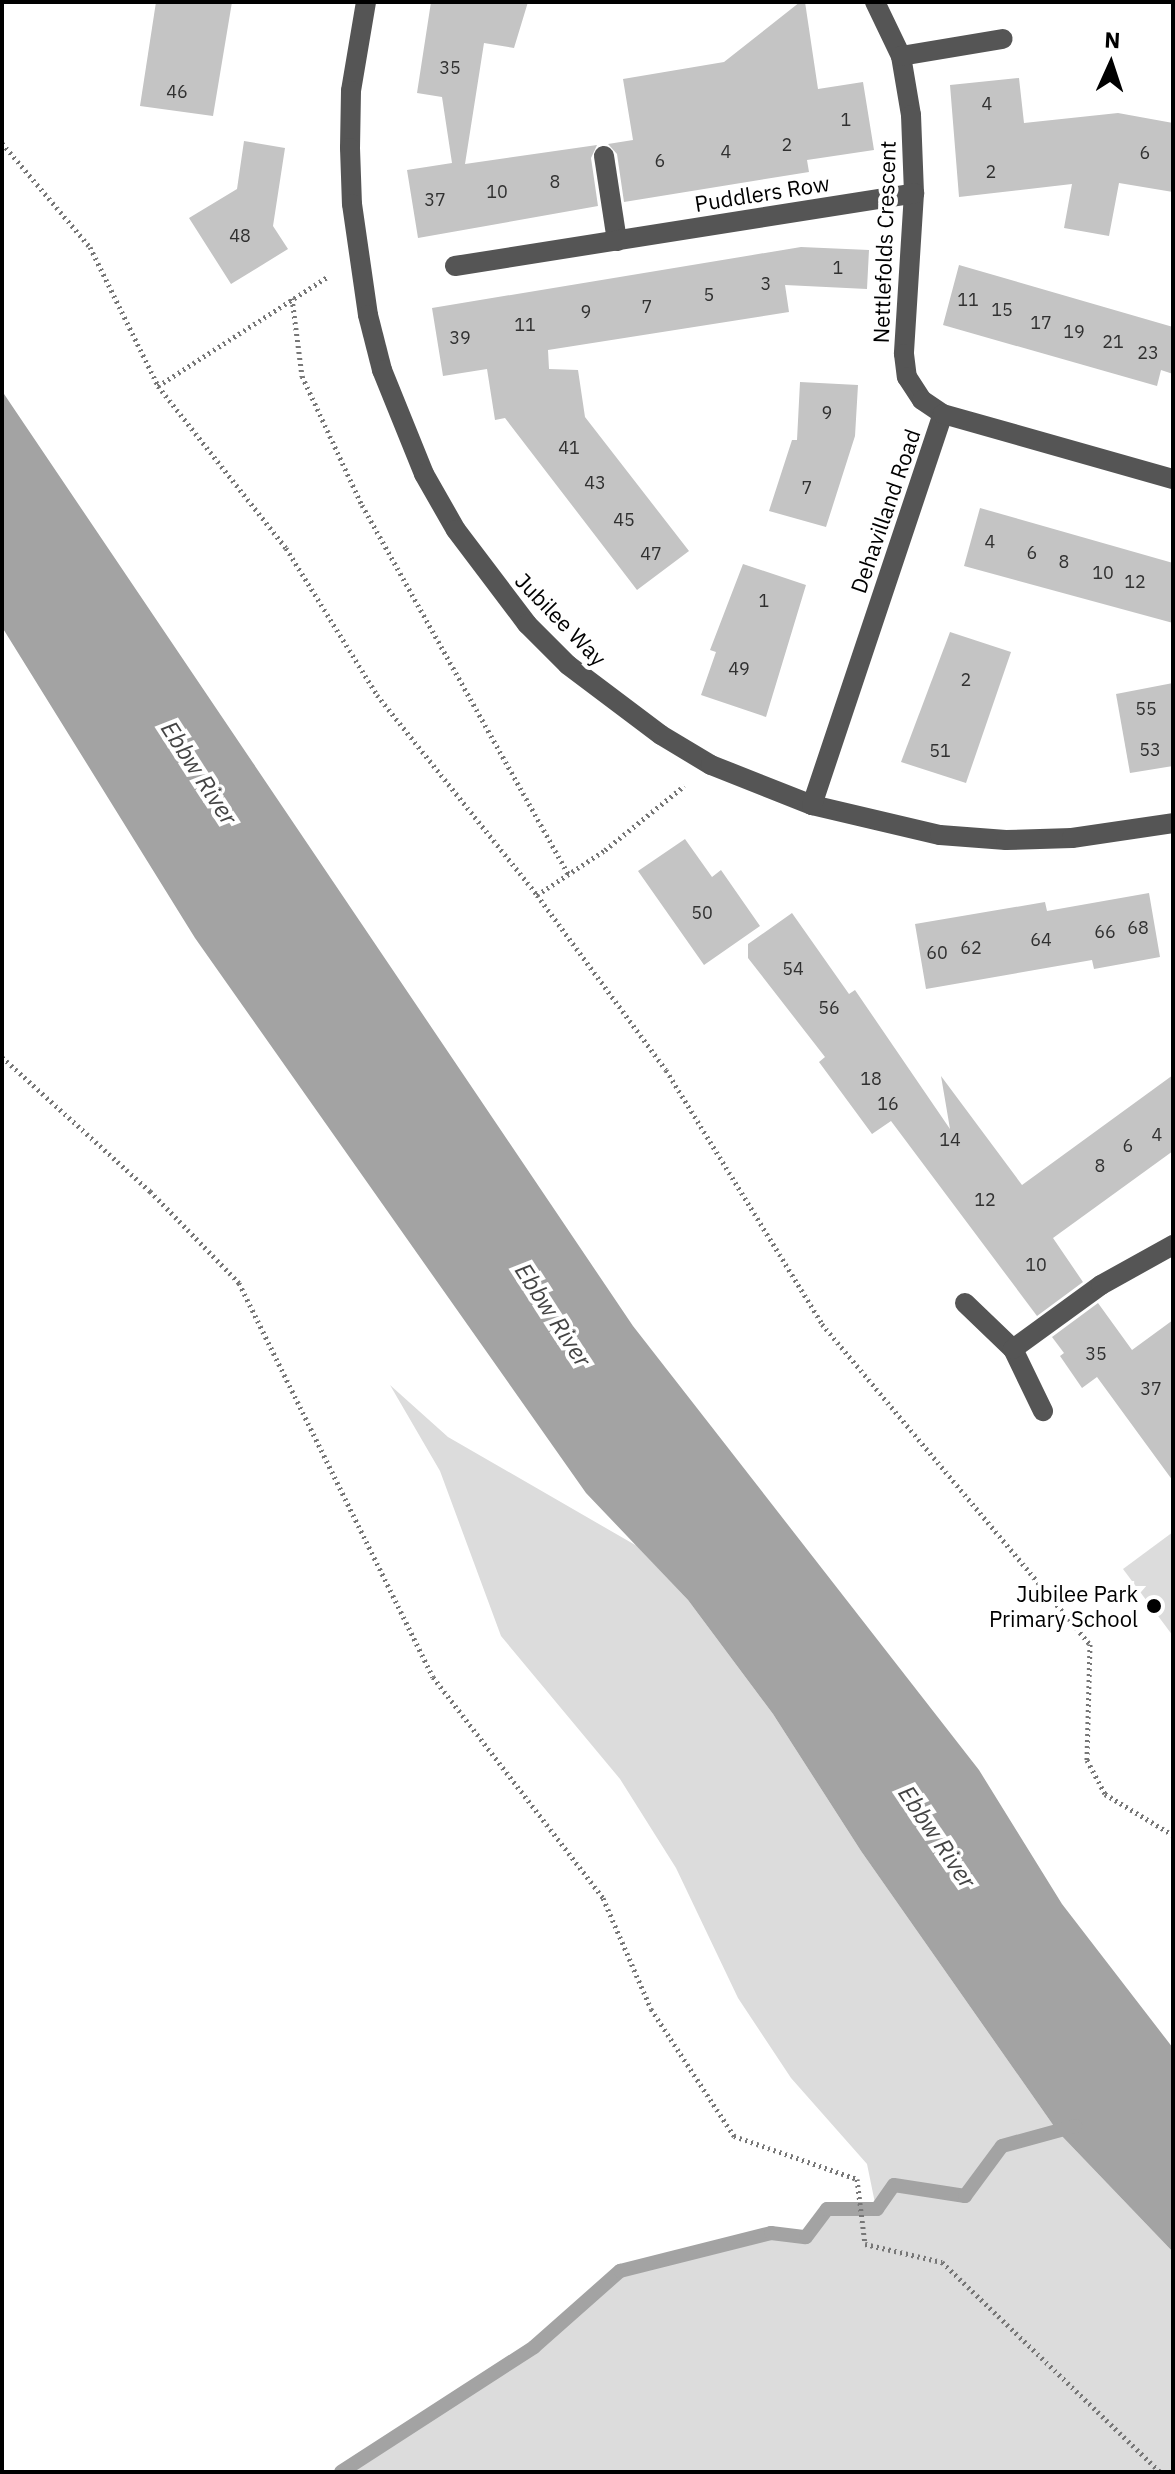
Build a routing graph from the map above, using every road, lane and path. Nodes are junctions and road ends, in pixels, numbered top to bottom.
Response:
1 (366, 2) edge
2 (875, 2) edge
3 (1003, 39) dead end
4 (901, 56) junction
5 (2, 143) edge
6 (604, 156) dead end
7 (914, 193) junction
8 (617, 241) junction
9 (358, 259) junction
10 (455, 266) dead end
11 (292, 298) junction
12 (158, 386) junction
13 (943, 414) junction
14 (1173, 479) edge
15 (711, 765) junction
16 (812, 805) junction
17 (1173, 823) edge
18 (568, 874) junction
19 (537, 895) junction
20 (2, 1057) edge
21 (1173, 1245) edge
22 (965, 1303) dead end
23 (1013, 1349) junction
24 (1043, 1411) dead end
25 (1173, 1835) edge
26 (1160, 2472) edge

1 - 9 street, Jubilee Way
2 - 4 street, Nettlefolds Crescent
3 - 4 street
4 - 7 street, Nettlefolds Crescent
5 - 12 path
6 - 8 street
7 - 8 street, Puddlers Row
7 - 13 street, Nettlefolds Crescent
8 - 10 street, Puddlers Row
9 - 11 path
9 - 15 street, Jubilee Way
11 - 12 path
11 - 18 path
12 - 19 path
13 - 14 street, Dehavilland Road
13 - 16 street, Dehavilland Road
15 - 16 street, Jubilee Way
15 - 18 path
16 - 17 street, Jubilee Way
18 - 19 path
19 - 25 path
20 - 26 path
21 - 23 street
22 - 23 street
23 - 24 street

